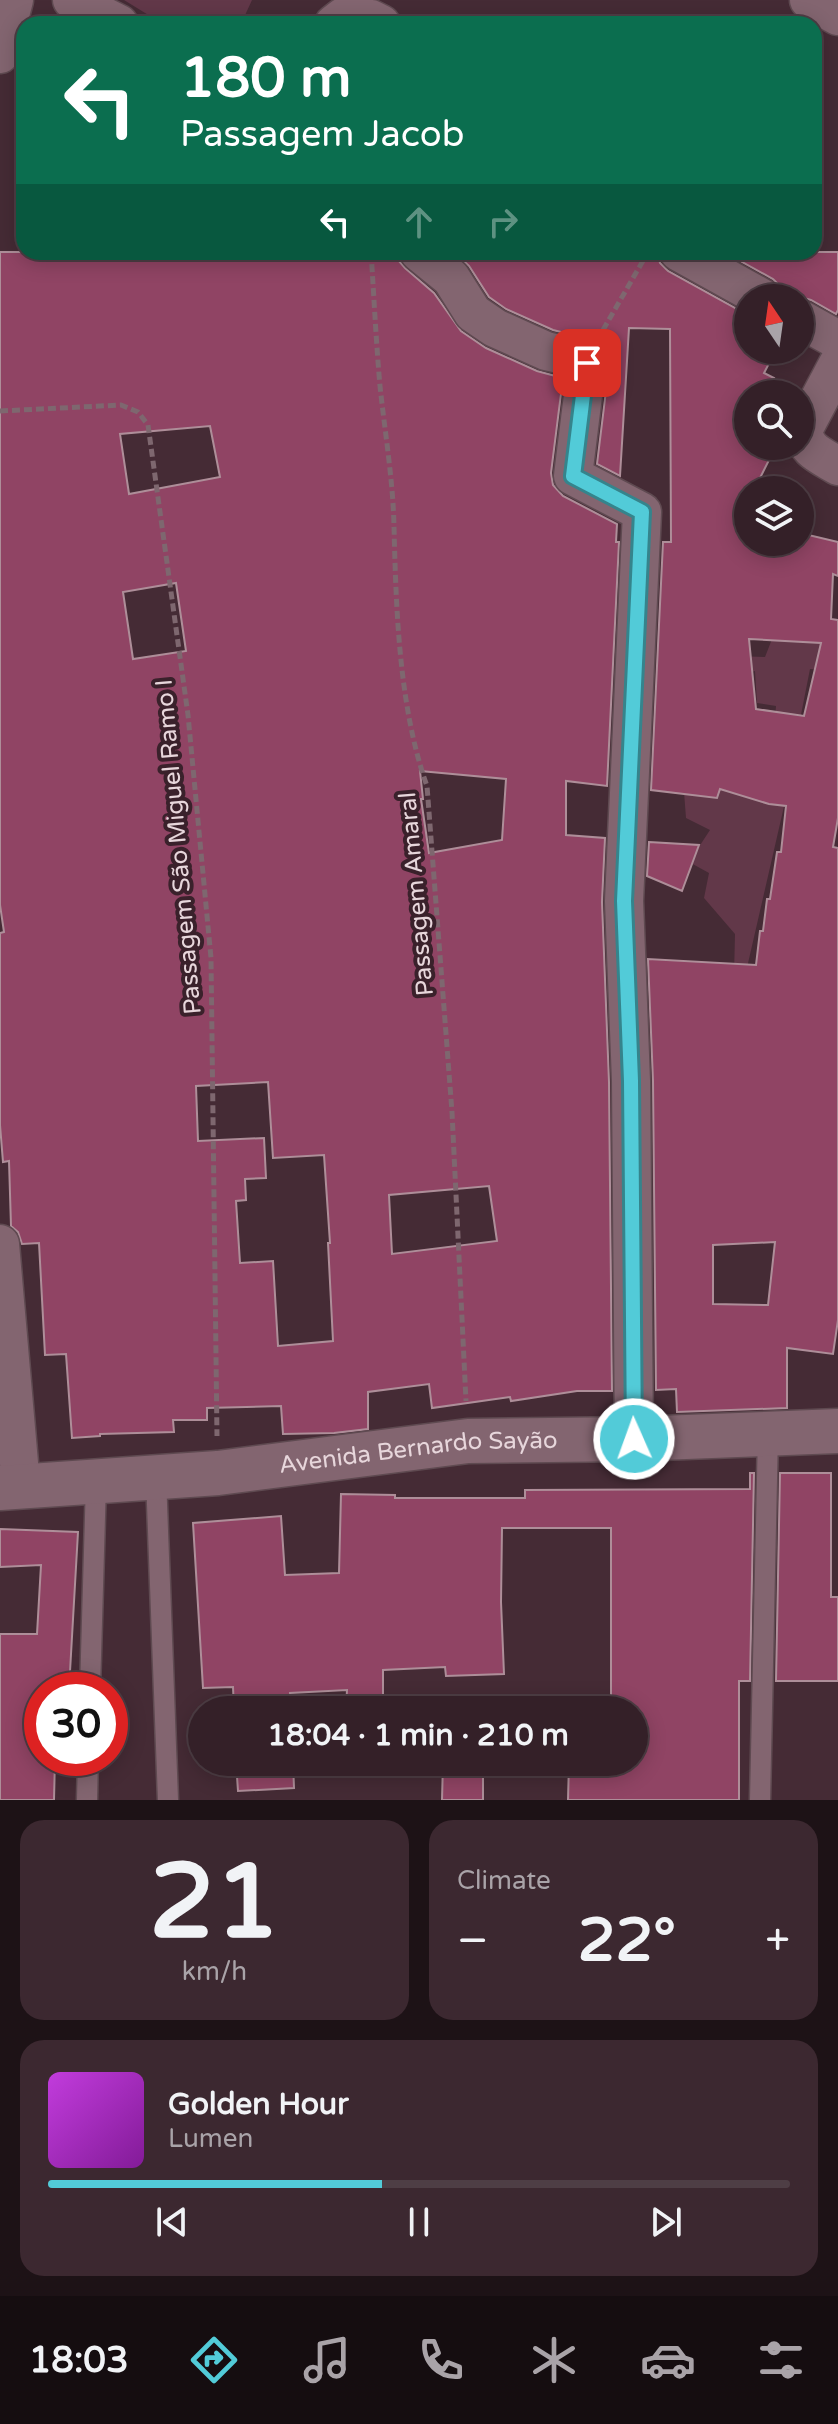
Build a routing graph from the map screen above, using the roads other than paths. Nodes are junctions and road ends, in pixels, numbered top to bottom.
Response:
1 (14, 0) edge
2 (72, 0) edge
3 (809, 0) edge
4 (103, 16) edge
5 (838, 16) edge
6 (0, 54) edge
7 (429, 260) edge
8 (693, 260) edge
9 (737, 284) edge
10 (814, 327) edge
11 (838, 340) edge
12 (838, 364) edge
13 (838, 466) edge
14 (0, 1244) edge
15 (634, 1413) junction
16 (838, 1431) edge
17 (768, 1433) junction
18 (156, 1477) junction
19 (96, 1482) junction
20 (10, 1487) edge
21 (91, 1672) edge
22 (88, 1776) edge
23 (87, 1800) edge
24 (168, 1800) edge
25 (760, 1800) edge

1 - 6 street
2 - 4 street
3 - 5 street
7 - 15 street
8 - 9 street
10 - 11 street
12 - 13 street
14 - 20 street
15 - 17 street, Avenida Bernardo Sayão
15 - 18 street, Avenida Bernardo Sayão
16 - 17 street, Avenida Bernardo Sayão
17 - 25 lane
18 - 19 street, Avenida Bernardo Sayão
18 - 24 lane
19 - 20 street, Avenida Bernardo Sayão
19 - 21 lane
22 - 23 lane

